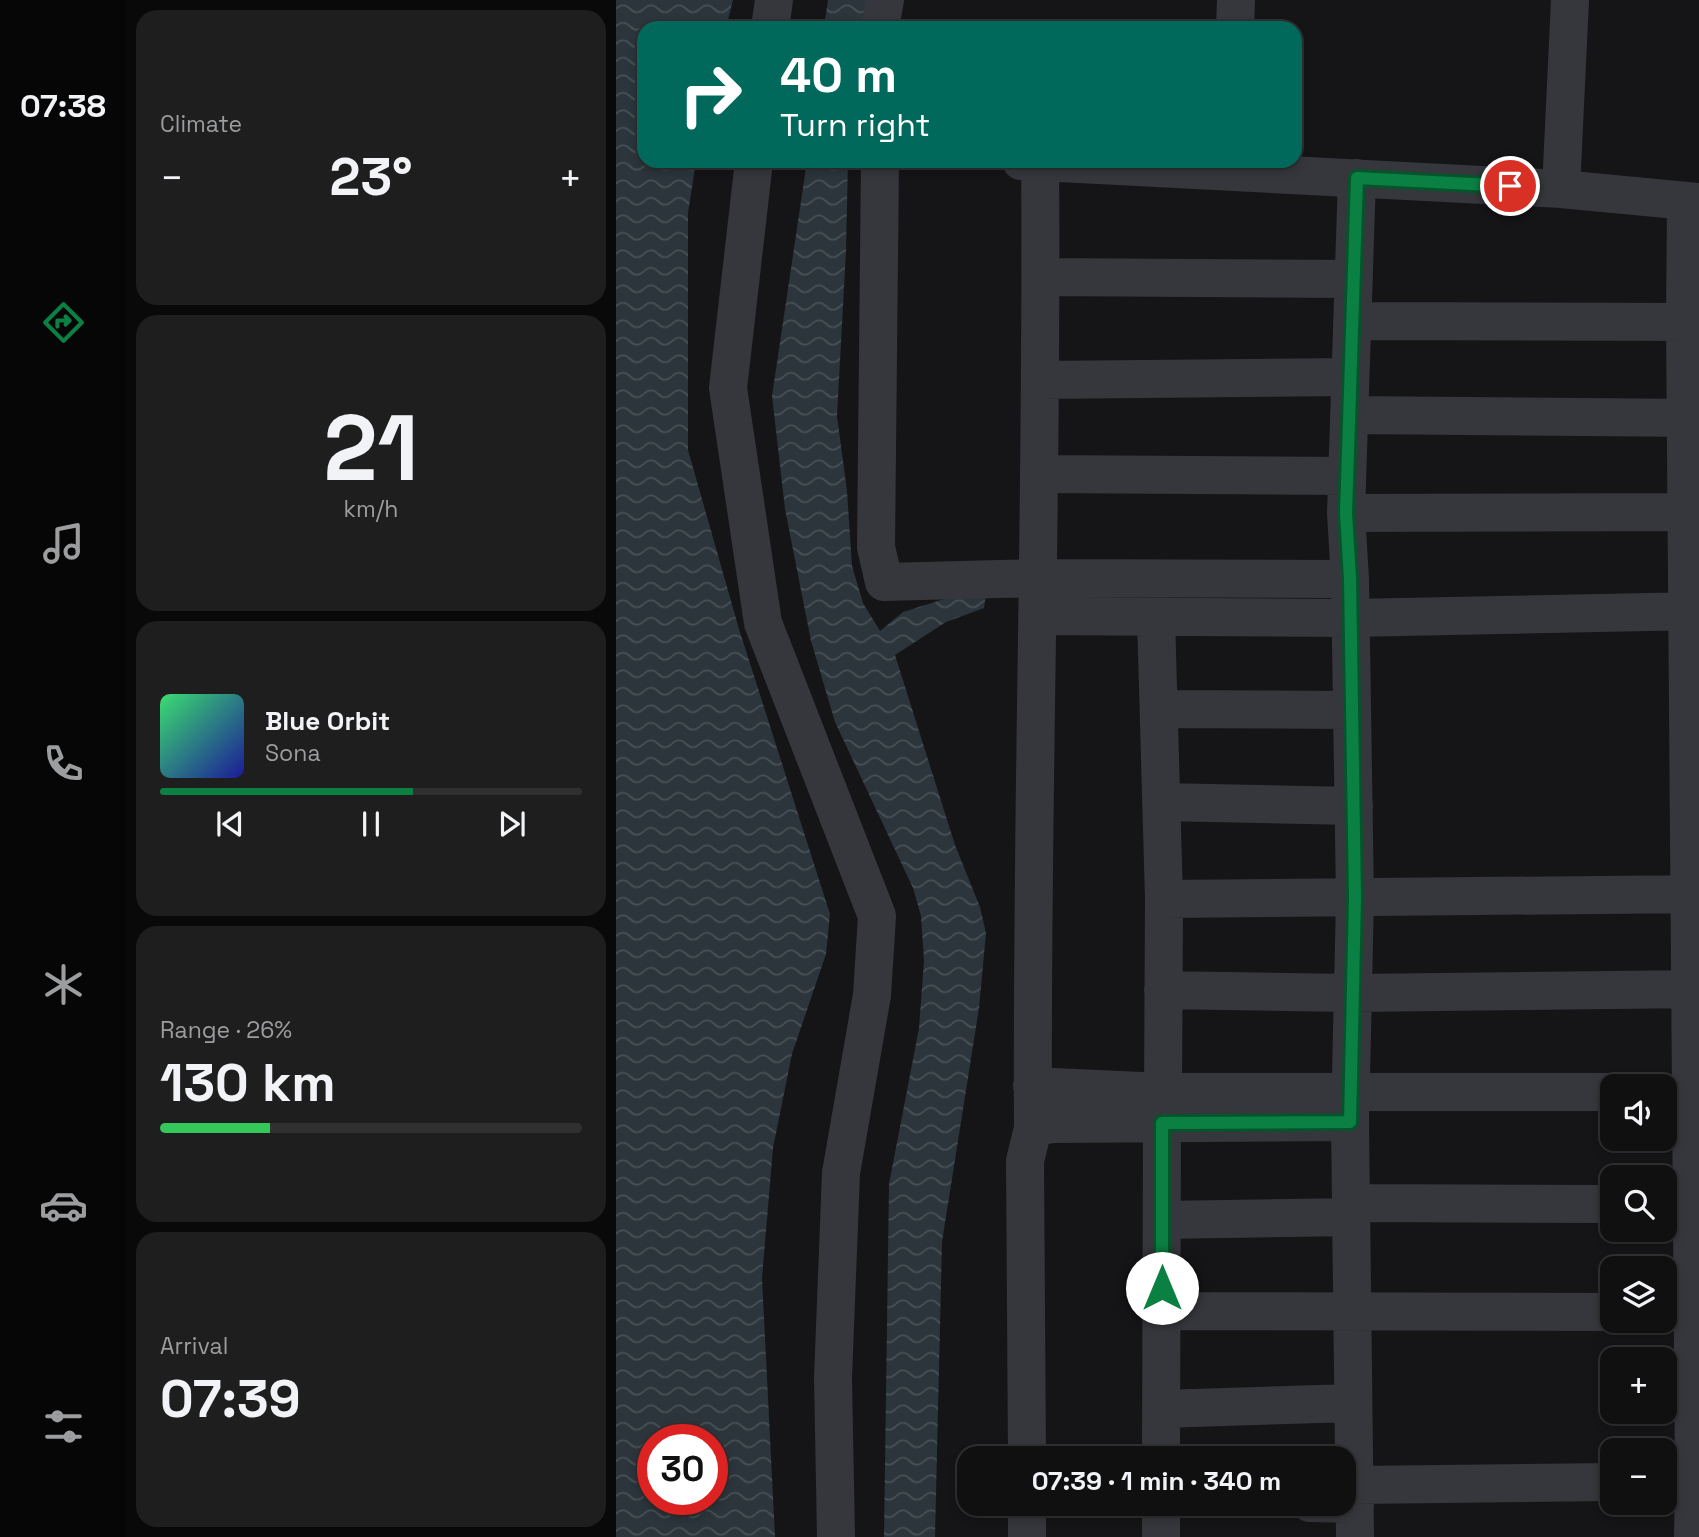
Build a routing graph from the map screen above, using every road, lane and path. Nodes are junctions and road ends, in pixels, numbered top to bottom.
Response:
1 (774, 0) edge
2 (885, 0) edge
3 (1236, 0) edge
4 (1570, 0) edge
5 (771, 21) edge
6 (881, 21) edge
7 (1235, 21) edge
8 (753, 168) edge
9 (880, 168) edge
10 (1032, 168) edge
11 (1242, 168) edge
12 (1357, 178) junction
13 (1561, 189) junction
14 (1692, 201) edge
15 (1041, 277) junction
16 (1354, 279) junction
17 (1352, 321) junction
18 (1692, 322) edge
19 (1350, 377) junction
20 (1041, 380) junction
21 (1349, 415) junction
22 (1692, 418) edge
23 (1041, 474) junction
24 (1347, 494) junction
25 (1693, 512) edge
26 (1038, 578) junction
27 (1350, 579) junction
28 (1693, 611) edge
29 (1037, 616) junction
30 (1156, 617) junction
31 (1350, 618) junction
32 (1159, 709) junction
33 (1352, 710) junction
34 (1693, 710) edge
35 (1161, 802) junction
36 (1694, 802) edge
37 (1354, 806) junction
38 (1694, 894) edge
39 (1355, 898) junction
40 (1164, 900) junction
41 (1694, 989) edge
42 (1163, 990) junction
43 (1353, 993) junction
44 (1032, 1086) junction
45 (1685, 1092) edge
46 (1600, 1093) edge
47 (1351, 1107) junction
48 (1163, 1108) junction
49 (1033, 1128) junction
50 (1600, 1204) edge
51 (1685, 1204) edge
52 (1352, 1210) junction
53 (1162, 1220) junction
54 (1162, 1311) junction
55 (1600, 1312) edge
56 (1352, 1313) junction
57 (1685, 1313) edge
58 (1352, 1403) junction
59 (1161, 1409) junction
60 (1027, 1446) edge
61 (1161, 1446) edge
62 (1353, 1446) edge
63 (1686, 1481) edge
64 (1600, 1483) edge
65 (1356, 1509) edge
66 (1027, 1516) edge
67 (1161, 1516) edge
68 (836, 1537) edge
69 (1027, 1537) edge
70 (1161, 1537) edge
71 (1693, 1537) edge

1 - 5 street
2 - 6 street
3 - 7 street
4 - 13 street
8 - 68 street
9 - 26 street
10 - 15 street
11 - 12 street
12 - 13 street
12 - 16 street
13 - 14 street
14 - 18 street
15 - 16 street
15 - 20 street
16 - 17 street
17 - 18 street
17 - 19 street
18 - 22 street
19 - 20 street
19 - 21 street
20 - 23 street
21 - 22 street
21 - 24 street
22 - 25 street
23 - 24 street
23 - 26 street
24 - 25 street
24 - 27 street
25 - 28 street
26 - 27 street
26 - 29 street
27 - 31 street
28 - 31 street
28 - 34 street
29 - 30 street
29 - 44 street
30 - 31 street
30 - 32 street
31 - 33 street
32 - 33 street
32 - 35 street
33 - 37 street
34 - 36 street
35 - 37 street
35 - 40 street
36 - 38 street
37 - 39 street
38 - 39 street
38 - 41 street
39 - 40 street
39 - 43 street
40 - 42 street
41 - 43 street
41 - 45 street
42 - 43 street
42 - 48 street
43 - 47 street
44 - 48 street
44 - 49 street
45 - 51 street
46 - 47 street
47 - 48 street
47 - 52 street
48 - 49 street
48 - 53 street
49 - 60 street
50 - 52 street
51 - 57 street
52 - 53 street
52 - 56 street
53 - 54 street
54 - 56 street
54 - 59 street
55 - 56 street
56 - 58 street
57 - 63 street
58 - 59 street
58 - 62 street
59 - 61 street
63 - 71 street
64 - 65 street
66 - 69 street
67 - 70 street

